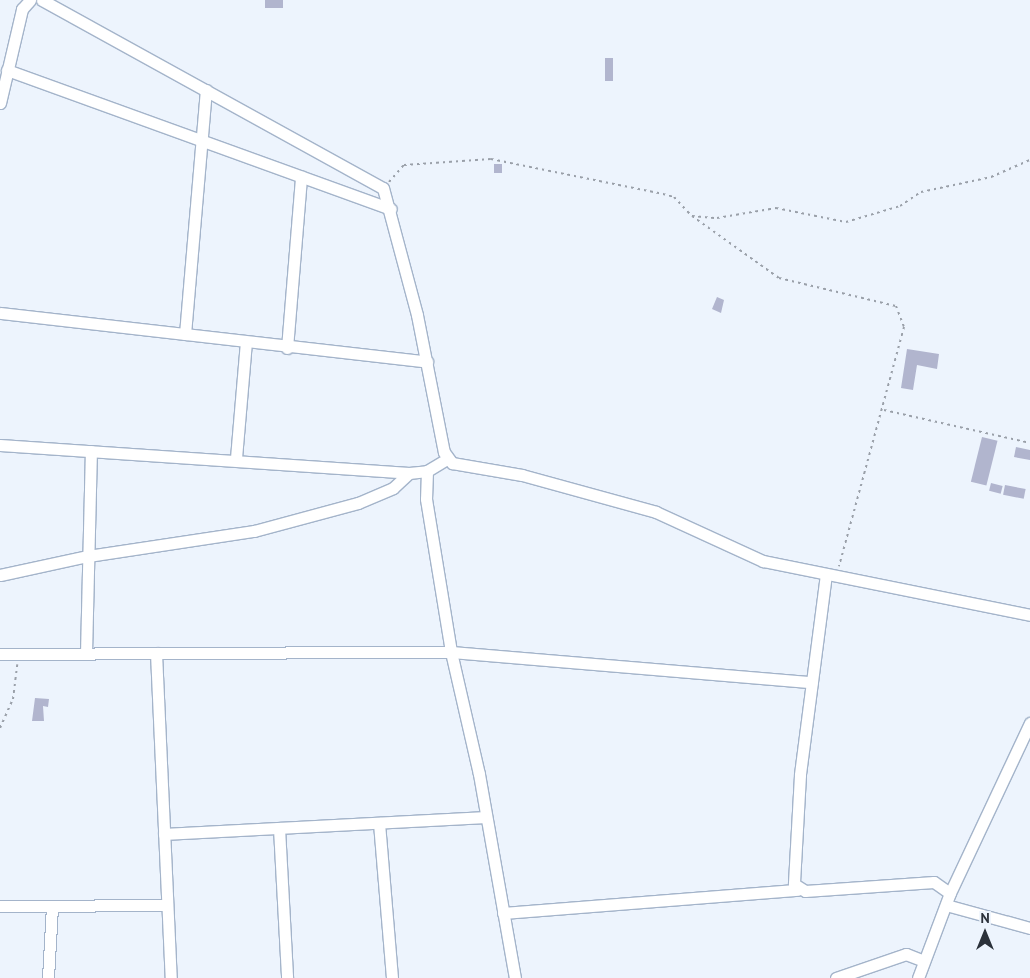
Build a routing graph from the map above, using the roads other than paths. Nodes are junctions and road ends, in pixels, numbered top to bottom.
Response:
1 (30, 0) edge
2 (42, 0) edge
3 (7, 70) junction
4 (206, 90) junction
5 (0, 103) edge
6 (200, 138) junction
7 (301, 177) junction
8 (392, 209) junction
9 (0, 313) edge
10 (185, 334) junction
11 (246, 342) junction
12 (287, 348) junction
13 (427, 362) junction
14 (0, 444) edge
15 (91, 451) junction
16 (236, 458) junction
17 (447, 459) junction
18 (427, 471) junction
19 (409, 473) junction
20 (88, 556) junction
21 (0, 575) edge
22 (831, 575) junction
23 (1030, 615) edge
24 (451, 652) junction
25 (156, 653) junction
26 (0, 654) edge
27 (86, 654) junction
28 (812, 682) junction
29 (1030, 722) edge
30 (486, 818) junction
31 (379, 823) junction
32 (279, 828) junction
33 (164, 834) junction
34 (798, 890) junction
35 (950, 893) junction
36 (167, 905) junction
37 (946, 905) junction
38 (0, 906) edge
39 (52, 906) junction
40 (503, 914) junction
41 (1030, 928) edge
42 (924, 961) junction
43 (48, 978) edge
44 (171, 978) edge
45 (287, 978) edge
46 (392, 978) edge
47 (515, 978) edge
48 (836, 978) edge
49 (918, 978) edge

1 - 3 street
2 - 4 street
3 - 5 street
3 - 6 street
4 - 6 street
4 - 8 street
6 - 7 street
6 - 10 street
7 - 8 street
7 - 12 street
8 - 13 street
9 - 10 street
10 - 11 street
11 - 12 street
11 - 16 street
12 - 13 street
13 - 17 street
14 - 15 street
15 - 16 street
15 - 20 street
16 - 19 street
17 - 18 street
17 - 22 street
18 - 19 street
18 - 24 street
19 - 20 street
20 - 21 street
20 - 27 street
22 - 23 street
22 - 28 street
24 - 25 street
24 - 28 street
24 - 30 street
25 - 27 street
25 - 33 street
26 - 27 street
28 - 34 street
29 - 35 street
30 - 31 street
30 - 40 street
31 - 32 street
31 - 46 street
32 - 33 street
32 - 45 street
33 - 36 street
34 - 35 street
34 - 40 street
35 - 37 street
36 - 39 street
36 - 44 street
37 - 41 street
37 - 42 street
38 - 39 street
39 - 43 street
40 - 47 street
42 - 48 street
42 - 49 street

